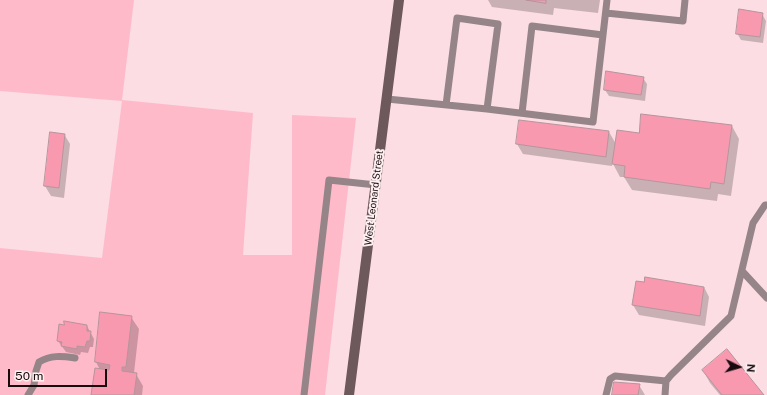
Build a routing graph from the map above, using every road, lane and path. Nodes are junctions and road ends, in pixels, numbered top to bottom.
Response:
1 (399, 0) edge
2 (607, 0) edge
3 (686, 0) edge
4 (606, 13) junction
5 (603, 35) junction
6 (387, 99) junction
7 (446, 105) junction
8 (486, 109) junction
9 (522, 113) junction
10 (376, 185) junction
11 (766, 205) edge
12 (742, 271) junction
13 (767, 298) edge
14 (75, 358) dead end
15 (666, 381) junction
16 (28, 395) edge
17 (304, 395) edge
18 (349, 395) edge
19 (606, 395) edge
20 (665, 395) edge

1 - 6 street, West Leonard Street
2 - 4 lane
3 - 4 lane
4 - 5 lane
5 - 9 lane
5 - 9 lane
6 - 7 lane
6 - 10 street, West Leonard Street
7 - 8 lane
7 - 8 lane
8 - 9 lane
10 - 17 lane
10 - 18 street, West Leonard Street
11 - 12 lane
12 - 13 lane
12 - 15 lane
14 - 16 lane
15 - 19 lane
15 - 20 lane

